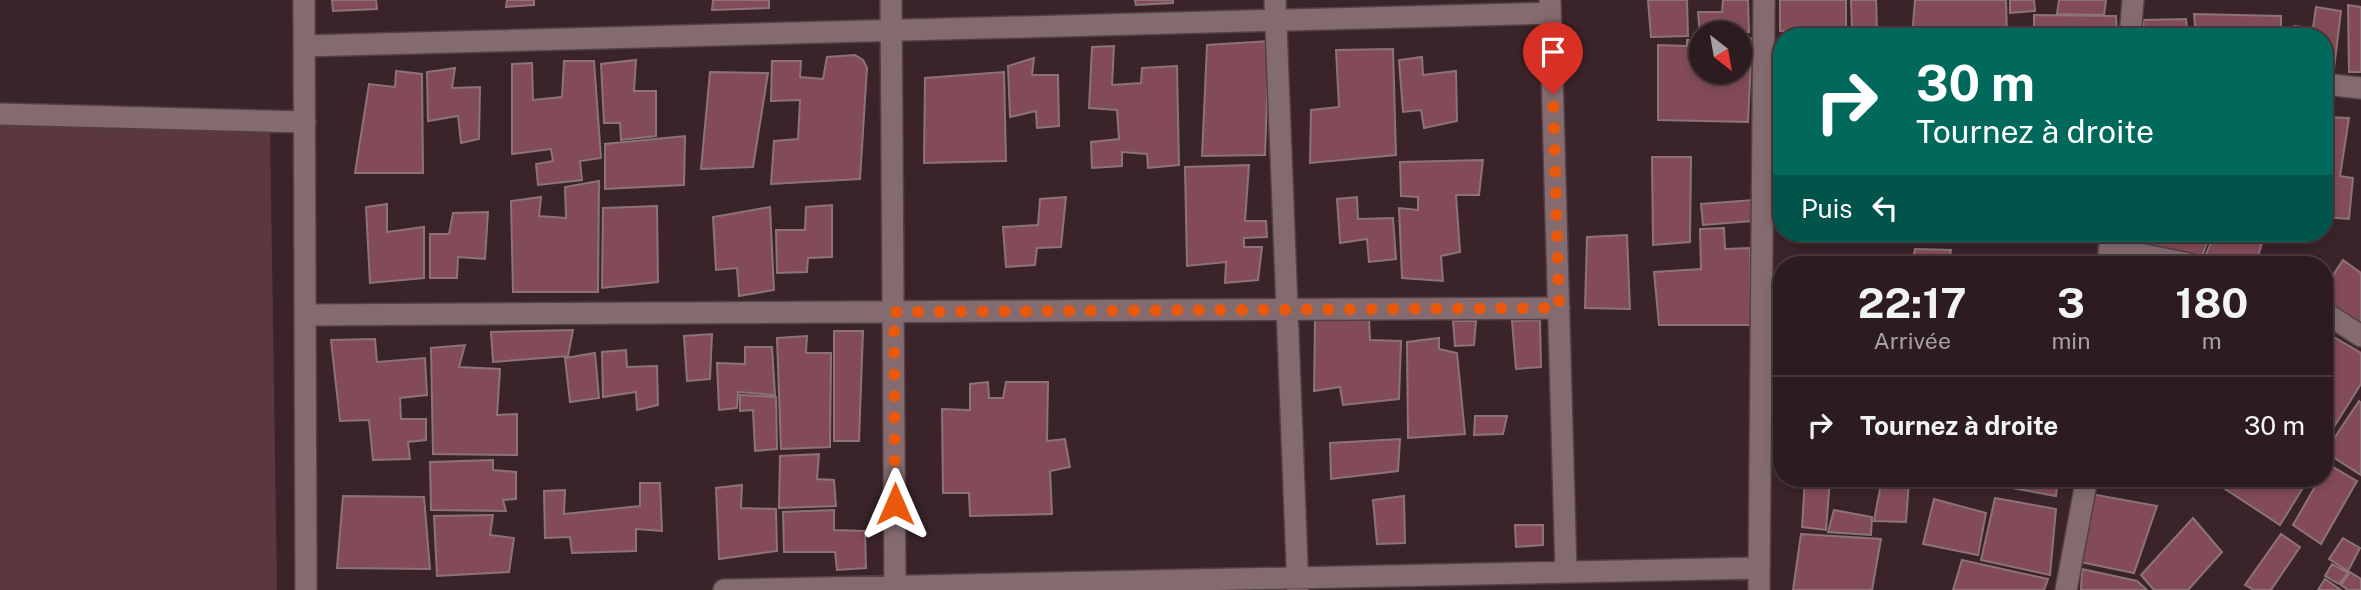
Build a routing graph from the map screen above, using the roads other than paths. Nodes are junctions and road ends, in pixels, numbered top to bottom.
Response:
1 (304, 0) edge
2 (891, 0) edge
3 (1764, 0) edge
4 (2133, 0) edge
5 (1550, 7) edge
6 (1275, 10) edge
7 (2131, 28) edge
8 (892, 31) junction
9 (1773, 32) edge
10 (304, 46) junction
11 (1773, 71) edge
12 (2333, 85) edge
13 (2361, 88) edge
14 (0, 114) edge
15 (305, 121) junction
16 (2110, 248) edge
17 (2150, 256) edge
18 (1559, 308) junction
19 (1287, 310) junction
20 (894, 312) junction
21 (305, 315) junction
22 (2333, 318) edge
23 (2361, 336) edge
24 (2085, 487) edge
25 (1759, 568) junction
26 (1566, 572) junction
27 (1298, 584) edge
28 (895, 588) edge
29 (306, 590) edge
30 (724, 590) edge
31 (1759, 590) edge
32 (2066, 590) edge

1 - 10 street
2 - 8 street
3 - 9 street
4 - 7 street
5 - 6 street
5 - 18 street
6 - 8 street
6 - 19 street
8 - 10 street
8 - 20 street
10 - 15 street
11 - 25 street
12 - 13 street
14 - 15 street
15 - 21 street
16 - 17 street
18 - 19 street
18 - 26 street
19 - 20 street
19 - 27 street
20 - 21 street
20 - 28 street
21 - 29 street
22 - 23 street
24 - 32 street
25 - 26 street
25 - 31 street
26 - 27 street
27 - 28 street
28 - 30 street

